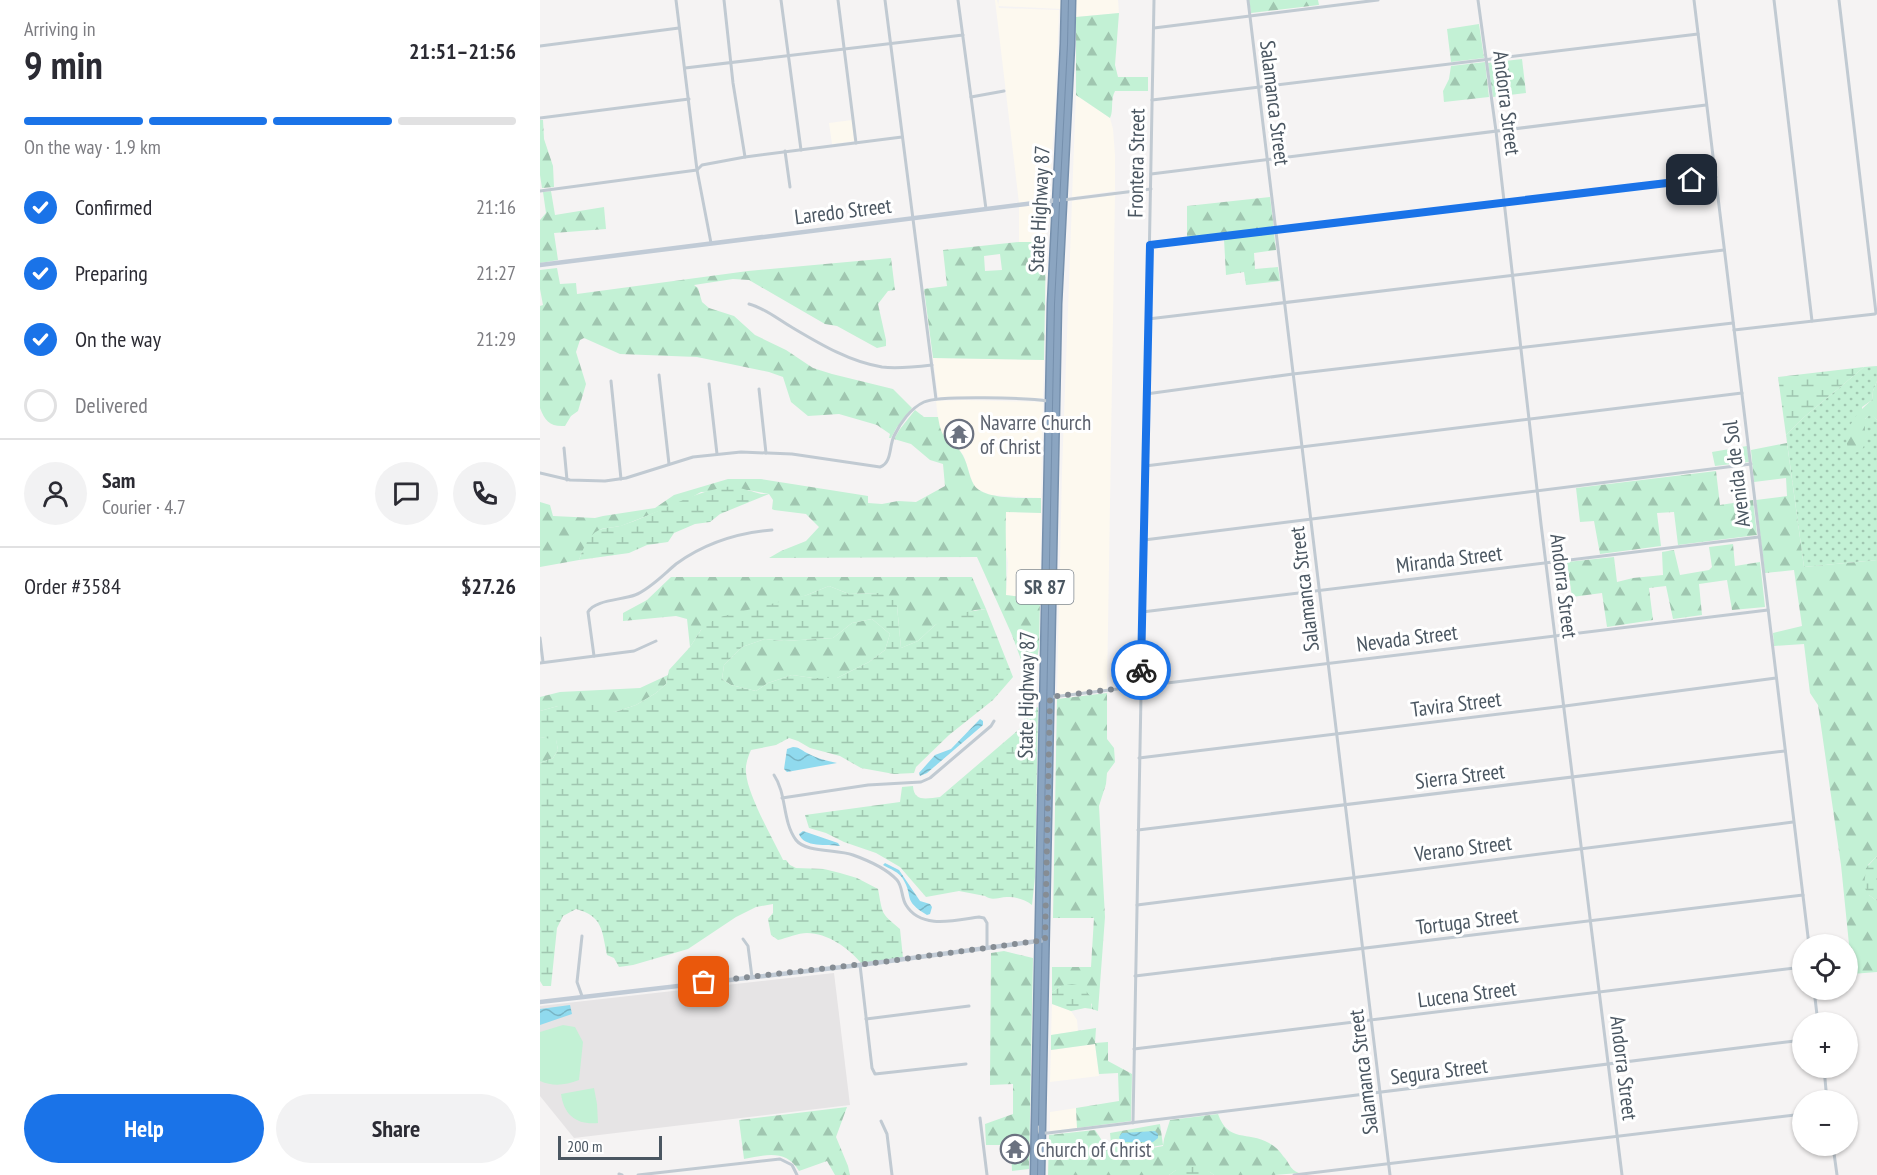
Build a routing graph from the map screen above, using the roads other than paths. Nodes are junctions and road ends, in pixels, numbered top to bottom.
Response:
1 (676, 0) edge
2 (724, 0) edge
3 (781, 0) edge
4 (838, 0) edge
5 (885, 0) edge
6 (958, 0) edge
7 (1065, 0) edge
8 (1072, 0) edge
9 (1154, 0) edge
10 (1248, 0) edge
11 (1378, 0) edge
12 (1478, 0) edge
13 (1694, 0) edge
14 (1774, 0) edge
15 (1839, 0) edge
16 (1249, 16) junction
17 (679, 28) junction
18 (1154, 28) junction
19 (1698, 34) junction
20 (963, 35) junction
21 (891, 44) junction
22 (540, 45) edge
23 (844, 50) junction
24 (788, 56) junction
25 (1486, 60) junction
26 (732, 62) junction
27 (685, 68) junction
28 (1258, 88) junction
29 (1004, 91) dead end
30 (971, 97) junction
31 (689, 99) junction
32 (1152, 100) junction
33 (1707, 105) junction
34 (540, 118) edge
35 (1496, 131) junction
36 (902, 137) junction
37 (856, 143) junction
38 (801, 150) junction
39 (785, 152) junction
40 (745, 157) junction
41 (1267, 159) junction
42 (697, 170) junction
43 (1151, 174) junction
44 (1716, 177) junction
45 (790, 187) dead end
46 (1151, 189) junction
47 (540, 190) edge
48 (1059, 200) junction
49 (1503, 203) junction
50 (986, 210) junction
51 (914, 218) junction
52 (1276, 231) junction
53 (711, 243) junction
54 (1150, 245) junction
55 (1724, 250) junction
56 (540, 265) edge
57 (1512, 276) junction
58 (1284, 303) junction
59 (748, 304) dead end
60 (1877, 313) edge
61 (1148, 319) junction
62 (1812, 321) junction
63 (1733, 323) junction
64 (1058, 325) junction
65 (1734, 330) junction
66 (1521, 348) junction
67 (932, 365) junction
68 (1293, 374) junction
69 (659, 375) dead end
70 (611, 381) dead end
71 (709, 384) dead end
72 (759, 389) dead end
73 (1742, 393) junction
74 (1146, 394) junction
75 (936, 399) junction
76 (1049, 401) junction
77 (1530, 418) junction
78 (1302, 447) junction
79 (564, 448) dead end
80 (766, 453) junction
81 (717, 454) junction
82 (669, 464) junction
83 (1047, 464) junction
84 (1750, 464) junction
85 (1145, 466) junction
86 (1055, 467) junction
87 (540, 473) edge
88 (621, 479) junction
89 (567, 480) junction
90 (1538, 490) junction
91 (1310, 518) junction
92 (772, 530) dead end
93 (1054, 534) junction
94 (1759, 537) junction
95 (1144, 540) junction
96 (1546, 563) junction
97 (1319, 589) junction
98 (1768, 610) junction
99 (1142, 612) junction
100 (1044, 622) junction
101 (1556, 635) junction
102 (540, 638) edge
103 (656, 641) dead end
104 (594, 656) junction
105 (542, 662) edge
106 (1328, 663) junction
107 (1776, 678) junction
108 (1140, 686) junction
109 (1050, 697) junction
110 (1565, 706) junction
111 (994, 722) dead end
112 (1336, 733) junction
113 (1785, 751) junction
114 (1139, 758) junction
115 (774, 775) dead end
116 (1573, 778) junction
117 (1041, 788) junction
118 (782, 798) junction
119 (1346, 805) junction
120 (1793, 822) junction
121 (1138, 830) junction
122 (1581, 849) junction
123 (1354, 877) junction
124 (1803, 895) junction
125 (1137, 905) junction
126 (1590, 921) junction
127 (1808, 934) edge
128 (582, 936) dead end
129 (743, 939) dead end
130 (1042, 941) junction
131 (1363, 948) junction
132 (987, 949) junction
133 (860, 965) junction
134 (1792, 968) edge
135 (1135, 976) junction
136 (752, 977) junction
137 (1599, 992) junction
138 (582, 996) junction
139 (540, 1002) edge
140 (969, 1006) dead end
141 (866, 1019) junction
142 (1372, 1021) junction
143 (1792, 1041) edge
144 (1134, 1048) junction
145 (1036, 1061) junction
146 (966, 1064) dead end
147 (1608, 1065) junction
148 (1381, 1093) junction
149 (1792, 1115) edge
150 (980, 1118) dead end
151 (881, 1121) dead end
152 (1133, 1122) junction
153 (1042, 1133) junction
154 (1617, 1136) junction
155 (1834, 1156) edge
156 (1389, 1164) junction
157 (672, 1173) edge
158 (638, 1175) edge
159 (797, 1175) edge
160 (892, 1175) edge
161 (987, 1175) edge
162 (1034, 1175) edge
163 (1041, 1175) edge
164 (1294, 1175) edge
165 (1390, 1175) edge
166 (1622, 1175) edge
167 (1837, 1175) edge

1 - 17 street
2 - 26 street
3 - 24 street
4 - 23 street
5 - 21 street
6 - 20 street
7 - 48 highway, State Highway 87 / SR 87
8 - 48 highway, SR 87
9 - 18 street, Frontera Street
10 - 16 street, Salamanca Street
11 - 16 street
12 - 25 street, Andorra Street
13 - 19 street, Avenida de Sol
14 - 62 street
15 - 60 street
16 - 18 street
16 - 28 street, Salamanca Street
17 - 22 street
17 - 27 street
18 - 32 street, Frontera Street
19 - 25 street
19 - 33 street, Avenida de Sol
20 - 21 street
20 - 30 street
21 - 23 street
21 - 36 street
23 - 24 street
23 - 37 street
24 - 26 street
24 - 38 street
25 - 28 street
25 - 35 street, Andorra Street
26 - 27 street
26 - 40 street
27 - 31 street
28 - 32 street
28 - 41 street, Salamanca Street
29 - 30 street
30 - 50 street
31 - 34 street
31 - 42 street
32 - 43 street, Frontera Street
33 - 35 street
33 - 44 street, Avenida de Sol
35 - 41 street
35 - 49 street, Andorra Street
36 - 37 street
36 - 51 street
37 - 38 street
38 - 39 street
39 - 40 street
39 - 45 street
40 - 42 street
41 - 43 street
41 - 52 street, Salamanca Street
42 - 47 street
42 - 53 street
43 - 46 street, Frontera Street
44 - 49 street
44 - 55 street, Avenida de Sol
46 - 48 street, Laredo Street
46 - 54 street, Frontera Street
48 - 50 street, Laredo Street
48 - 64 highway, SR 87
48 - 76 highway, State Highway 87 / SR 87
49 - 52 street
49 - 57 street, Andorra Street
50 - 51 street, Laredo Street
51 - 53 street, Laredo Street
51 - 67 street
52 - 54 street
52 - 58 street, Salamanca Street
53 - 56 street, Laredo Street
54 - 61 street, Frontera Street
55 - 57 street
55 - 63 street, Avenida de Sol
57 - 58 street
57 - 66 street, Andorra Street
58 - 61 street
58 - 68 street, Salamanca Street
59 - 67 street
60 - 62 street
61 - 74 street, Frontera Street
62 - 65 street
63 - 65 street, Avenida de Sol
63 - 66 street
64 - 76 street
64 - 86 highway, SR 87
65 - 73 street, Avenida de Sol
66 - 68 street
66 - 77 street, Andorra Street
67 - 75 street
68 - 74 street
68 - 78 street, Salamanca Street
69 - 82 street
70 - 88 street
71 - 81 street
72 - 80 street
73 - 77 street
73 - 84 street, Avenida de Sol
74 - 85 street, Frontera Street
75 - 76 street
75 - 80 street
76 - 83 highway, State Highway 87 / SR 87
76 - 86 street
77 - 78 street
77 - 90 street, Andorra Street
78 - 85 street
78 - 91 street, Salamanca Street
79 - 89 street
80 - 81 street
81 - 82 street
82 - 88 street
83 - 93 street
83 - 100 highway, State Highway 87 / SR 87
84 - 90 street
84 - 94 street, Avenida de Sol
85 - 95 street, Frontera Street
86 - 93 highway, SR 87
87 - 89 street
88 - 89 street
90 - 91 street
90 - 96 street, Andorra Street
91 - 95 street
91 - 97 street, Salamanca Street
92 - 104 street
93 - 109 highway, SR 87
94 - 96 street, Miranda Street
94 - 98 street, Avenida de Sol
95 - 99 street, Frontera Street
96 - 97 street, Miranda Street
96 - 101 street, Andorra Street
97 - 99 street, Miranda Street
97 - 106 street, Salamanca Street
98 - 101 street, Nevada Street
98 - 107 street, Avenida de Sol
99 - 108 street, Frontera Street
100 - 109 street
100 - 117 highway, State Highway 87 / SR 87
101 - 106 street, Nevada Street
101 - 110 street, Andorra Street
102 - 105 street
103 - 104 street
104 - 105 street
106 - 108 street, Nevada Street
106 - 112 street, Salamanca Street
107 - 110 street, Tavira Street
107 - 113 street, Avenida de Sol
108 - 109 street, Nevada Street
108 - 114 street, Frontera Street
109 - 117 street
109 - 130 highway, SR 87
110 - 112 street, Tavira Street
110 - 116 street, Andorra Street
111 - 118 street
112 - 114 street, Tavira Street
112 - 119 street, Salamanca Street
113 - 116 street, Sierra Street
113 - 120 street, Avenida de Sol
114 - 121 street, Frontera Street
115 - 118 street
116 - 119 street, Sierra Street
116 - 122 street, Andorra Street
117 - 130 highway, State Highway 87 / SR 87
118 - 132 street
119 - 121 street, Sierra Street
119 - 123 street, Salamanca Street
120 - 122 street, Verano Street
120 - 124 street, Avenida de Sol
121 - 125 street, Frontera Street
122 - 123 street, Verano Street
122 - 126 street, Andorra Street
123 - 125 street, Verano Street
123 - 131 street, Salamanca Street
124 - 126 street, Tortuga Street
124 - 127 street, Avenida de Sol
125 - 135 street, Frontera Street
126 - 131 street, Tortuga Street
126 - 137 street, Andorra Street
128 - 138 street
129 - 136 street
130 - 132 street
130 - 145 highway, State Highway 87 / SR 87
130 - 153 highway, SR 87
131 - 135 street, Tortuga Street
131 - 142 street, Salamanca Street
132 - 133 street
133 - 136 street
133 - 141 street
134 - 137 street, Lucena Street
135 - 144 street, Frontera Street
136 - 138 street
137 - 142 street, Lucena Street
137 - 147 street, Andorra Street
138 - 139 street
140 - 141 street
141 - 146 street
142 - 144 street, Lucena Street
142 - 148 street, Salamanca Street
143 - 147 street, Segura Street
144 - 152 street, Frontera Street
145 - 153 street
145 - 162 highway, State Highway 87 / SR 87
147 - 148 street, Segura Street
147 - 154 street, Andorra Street
148 - 152 street, Segura Street
148 - 156 street, Salamanca Street
149 - 154 street
150 - 161 street
151 - 160 street
152 - 153 street, Segura Street
153 - 163 highway, SR 87
154 - 156 street
154 - 166 street, Andorra Street
155 - 167 street
156 - 164 street
156 - 165 street, Salamanca Street
157 - 158 street
157 - 159 street

